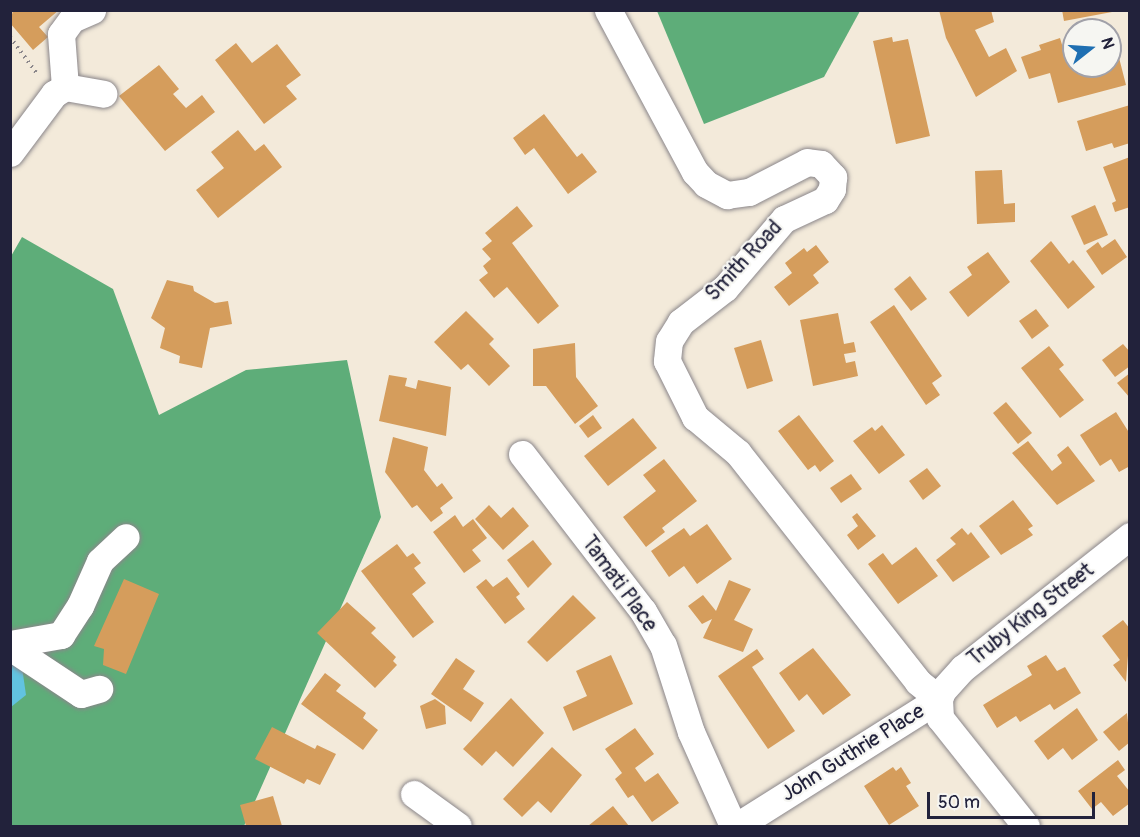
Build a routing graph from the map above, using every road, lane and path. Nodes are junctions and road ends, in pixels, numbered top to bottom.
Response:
1 (92, 10) edge
2 (608, 10) edge
3 (10, 37) edge
4 (60, 90) junction
5 (103, 94) dead end
6 (10, 153) edge
7 (522, 454) dead end
8 (1130, 536) edge
9 (126, 537) dead end
10 (10, 645) edge
11 (99, 689) dead end
12 (939, 699) junction
13 (414, 794) dead end
14 (458, 826) edge
15 (735, 826) edge
16 (1026, 826) edge

1 - 4 street
2 - 12 street, Smith Road
3 - 4 path
4 - 5 street
4 - 6 street
7 - 15 street, Tamati Place
8 - 12 street, Truby King Street
9 - 10 street
10 - 11 street
12 - 15 street, John Guthrie Place
12 - 16 street
13 - 14 street

